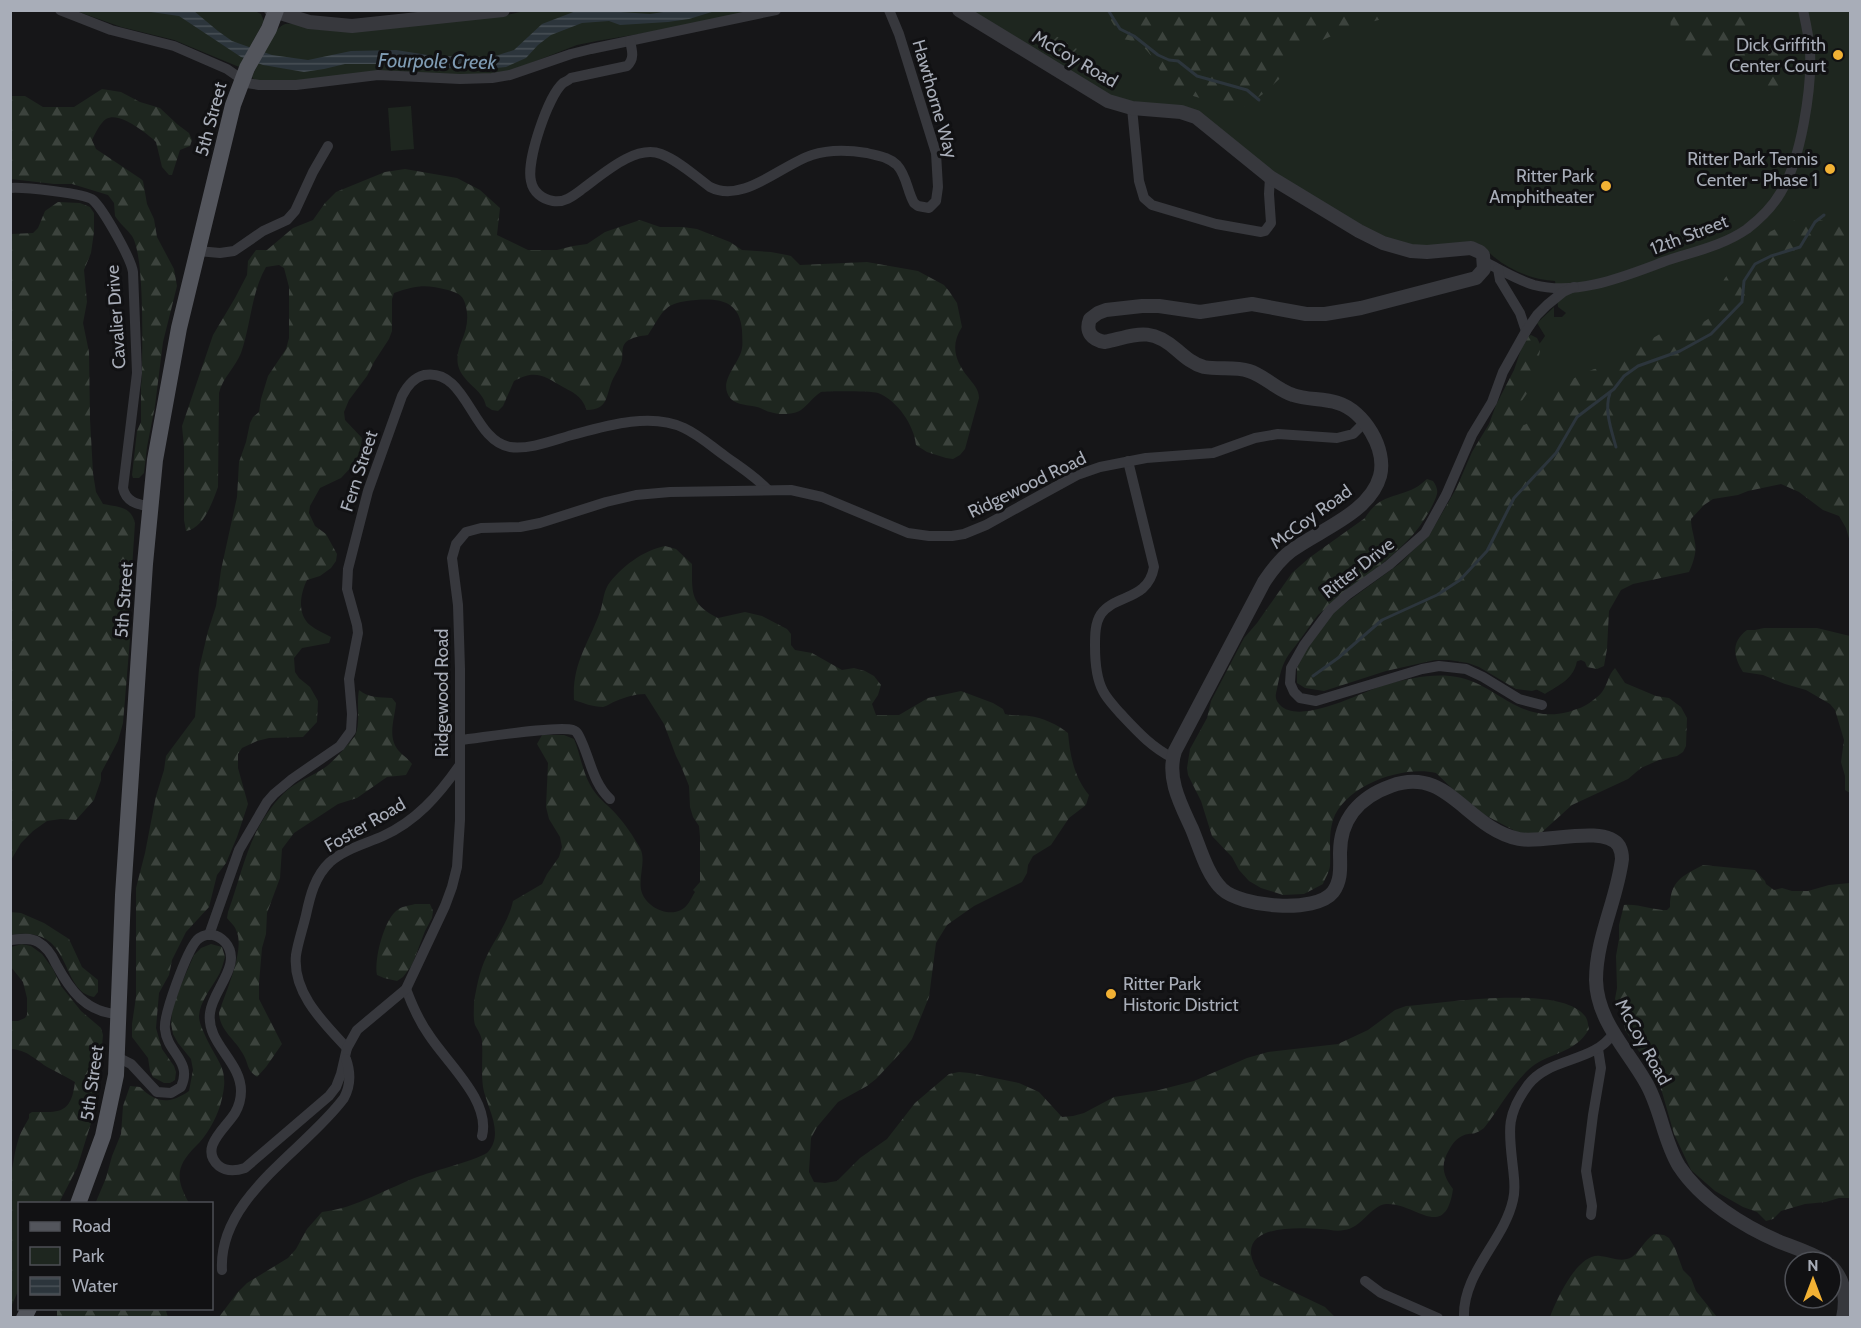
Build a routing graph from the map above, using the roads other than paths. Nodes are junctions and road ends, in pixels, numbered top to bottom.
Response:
1 (60, 10) edge
2 (776, 10) edge
3 (890, 10) edge
4 (959, 10) edge
5 (1803, 10) edge
6 (274, 11) edge
7 (500, 11) edge
8 (630, 41) junction
9 (245, 74) junction
10 (1131, 108) junction
11 (328, 146) dead end
12 (1270, 177) junction
13 (10, 188) edge
14 (198, 251) junction
15 (1485, 262) junction
16 (1498, 269) junction
17 (1574, 287) junction
18 (1526, 331) junction
19 (1364, 423) junction
20 (1128, 461) junction
21 (768, 490) junction
22 (150, 507) junction
23 (1542, 705) dead end
24 (460, 740) junction
25 (1173, 758) junction
26 (459, 766) junction
27 (610, 799) dead end
28 (209, 935) junction
29 (10, 940) edge
30 (406, 989) junction
31 (119, 1014) junction
32 (1614, 1034) junction
33 (1598, 1049) junction
34 (346, 1052) junction
35 (117, 1058) junction
36 (482, 1137) dead end
37 (78, 1202) edge
38 (1591, 1215) dead end
39 (1801, 1250) edge
40 (222, 1270) dead end
41 (1365, 1281) dead end
42 (1843, 1286) edge
43 (1846, 1311) edge
44 (1438, 1317) edge
45 (1464, 1317) edge

1 - 9 street
2 - 8 street
3 - 8 street, Hawthorne Way
4 - 10 street, McCoy Road
5 - 17 street, 12th Street
6 - 7 street
6 - 9 main road, 5th Street
8 - 9 street
9 - 14 main road, 5th Street
10 - 12 street, McCoy Road
10 - 12 street
11 - 14 street
12 - 15 street, McCoy Road
13 - 22 street, Cavalier Drive
14 - 22 main road, 5th Street
15 - 16 street, 12th Street
15 - 19 street, McCoy Road
16 - 17 street, 12th Street
16 - 18 street
17 - 18 street, Ritter Drive
18 - 23 street, Ritter Drive
19 - 20 street, Ridgewood Road
19 - 25 street, McCoy Road
20 - 21 street, Ridgewood Road
20 - 25 street
21 - 24 street, Ridgewood Road
21 - 28 street, Fern Street
22 - 31 main road, 5th Street
24 - 26 street, Ridgewood Road
24 - 27 street
25 - 32 street, McCoy Road
26 - 30 street, Ridgewood Road
26 - 34 street, Foster Road
28 - 34 street, Ridgewood Road
28 - 35 street
29 - 31 street
30 - 34 street, Ridgewood Road
30 - 36 street
31 - 35 main road, 5th Street
32 - 33 street
32 - 39 street, McCoy Road
33 - 38 street
33 - 45 street
34 - 40 street
35 - 37 main road, 5th Street
41 - 44 street
42 - 43 street

